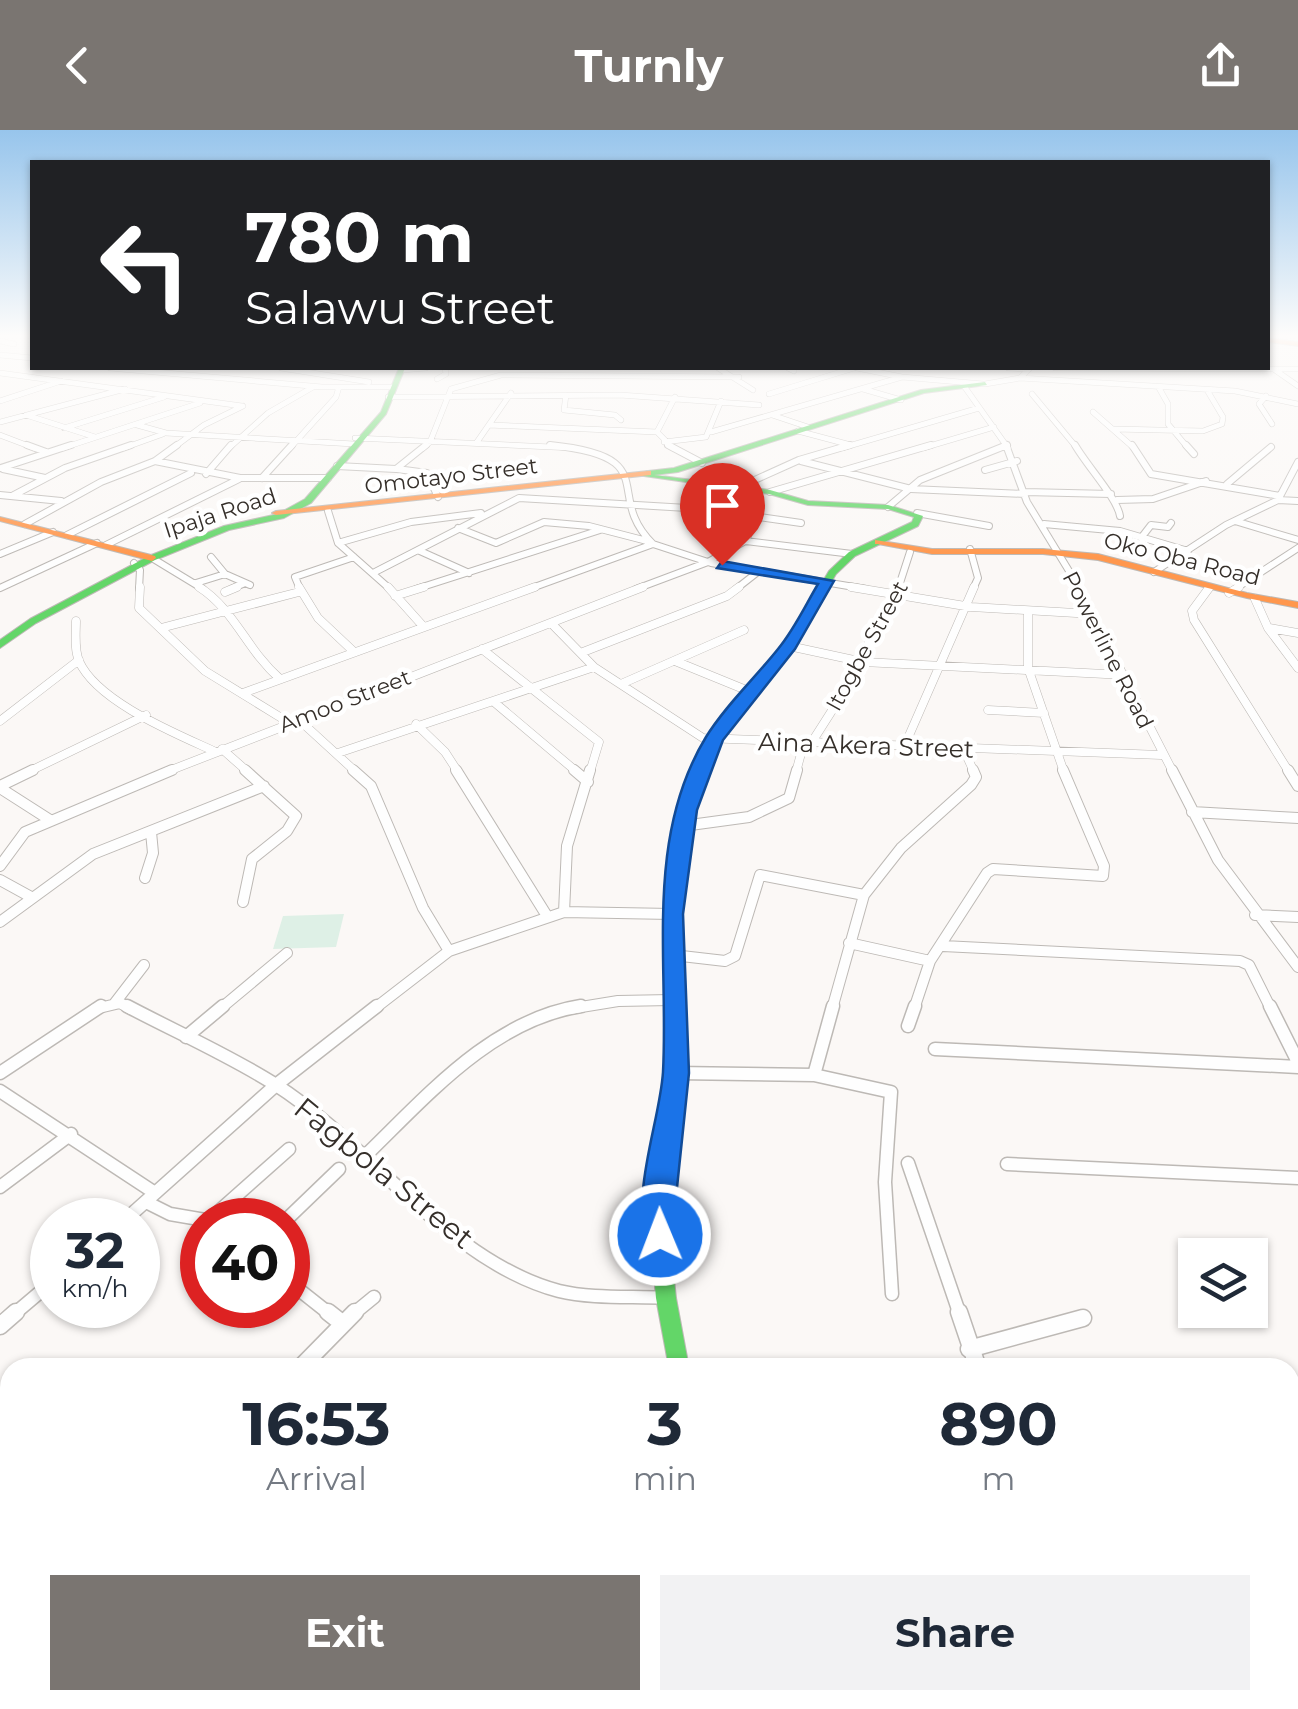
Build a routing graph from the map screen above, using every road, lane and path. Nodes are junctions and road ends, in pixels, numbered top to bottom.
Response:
1 (42, 411) edge
2 (119, 411) edge
3 (176, 411) edge
4 (234, 411) edge
5 (275, 411) edge
6 (323, 411) edge
7 (385, 411) edge
8 (442, 411) edge
9 (499, 411) edge
10 (571, 411) edge
11 (668, 411) edge
12 (718, 411) edge
13 (785, 411) edge
14 (865, 411) edge
15 (968, 411) edge
16 (980, 411) edge
17 (1046, 411) edge
18 (1168, 411) edge
19 (1216, 411) edge
20 (1263, 411) edge
21 (1093, 412) dead end
22 (771, 414) junction
23 (25, 415) junction
24 (621, 420) dead end
25 (0, 422) edge
26 (137, 424) junction
27 (1272, 424) dead end
28 (490, 425) junction
29 (64, 428) junction
30 (994, 428) junction
31 (804, 429) junction
32 (1112, 429) junction
33 (1172, 430) junction
34 (657, 432) junction
35 (711, 432) junction
36 (166, 433) junction
37 (0, 435) edge
38 (195, 435) junction
39 (245, 436) junction
40 (95, 437) junction
41 (294, 441) junction
42 (354, 441) junction
43 (430, 442) junction
44 (477, 442) junction
45 (663, 442) junction
46 (848, 444) junction
47 (1007, 445) junction
48 (1270, 446) dead end
49 (47, 452) junction
50 (1194, 454) dead end
51 (798, 460) junction
52 (155, 461) junction
53 (1016, 461) junction
54 (1298, 462) edge
55 (702, 464) junction
56 (0, 468) edge
57 (396, 469) junction
58 (984, 470) dead end
59 (194, 472) junction
60 (206, 474) junction
61 (329, 474) junction
62 (840, 474) junction
63 (633, 475) junction
64 (46, 478) junction
65 (240, 478) junction
66 (262, 478) junction
67 (1207, 481) junction
68 (1226, 484) junction
69 (737, 488) junction
70 (904, 491) junction
71 (770, 492) junction
72 (1025, 493) junction
73 (0, 495) edge
74 (12, 496) junction
75 (1114, 497) junction
76 (438, 498) junction
77 (1279, 498) junction
78 (1298, 500) edge
79 (62, 502) junction
80 (635, 504) junction
81 (888, 507) junction
82 (328, 511) junction
83 (487, 513) junction
84 (917, 513) junction
85 (279, 515) junction
86 (752, 516) junction
87 (1120, 516) dead end
88 (0, 519) edge
89 (1235, 521) junction
90 (801, 523) dead end
91 (1170, 523) dead end
92 (25, 524) junction
93 (1044, 524) junction
94 (989, 526) dead end
95 (458, 528) junction
96 (600, 530) junction
97 (60, 533) junction
98 (705, 536) dead end
99 (1141, 538) junction
100 (747, 540) junction
101 (1298, 540) edge
102 (878, 542) junction
103 (338, 543) junction
104 (650, 543) junction
105 (101, 544) junction
106 (1298, 548) edge
107 (970, 549) junction
108 (420, 550) junction
109 (1188, 551) junction
110 (910, 552) junction
111 (1056, 553) junction
112 (0, 554) edge
113 (852, 554) junction
114 (211, 556) dead end
115 (354, 556) junction
116 (143, 561) junction
117 (708, 562) junction
118 (759, 571) junction
119 (376, 572) junction
120 (1154, 572) junction
121 (225, 574) junction
122 (470, 574) junction
123 (827, 581) junction
124 (196, 582) junction
125 (0, 588) edge
126 (1209, 588) junction
127 (224, 592) dead end
128 (299, 592) junction
129 (897, 593) junction
130 (1229, 593) junction
131 (395, 596) junction
132 (1254, 599) junction
133 (1298, 604) edge
134 (224, 606) junction
135 (966, 606) junction
136 (1028, 613) junction
137 (1092, 614) junction
138 (76, 621) dead end
139 (551, 623) junction
140 (422, 625) junction
141 (161, 628) junction
142 (1268, 628) junction
143 (744, 630) dead end
144 (1298, 633) edge
145 (0, 642) edge
146 (789, 646) junction
147 (482, 649) junction
148 (352, 650) junction
149 (583, 652) junction
150 (78, 660) junction
151 (676, 661) junction
152 (863, 662) junction
153 (941, 666) junction
154 (594, 667) junction
155 (1028, 668) junction
156 (1298, 668) edge
157 (1125, 674) junction
158 (279, 678) junction
159 (621, 684) junction
160 (536, 690) junction
161 (752, 692) junction
162 (243, 693) junction
163 (494, 702) junction
164 (988, 710) dead end
165 (1044, 713) junction
166 (146, 715) junction
167 (293, 720) junction
168 (0, 722) edge
169 (416, 724) junction
170 (714, 739) junction
171 (810, 745) junction
172 (904, 747) junction
173 (964, 750) junction
174 (219, 751) junction
175 (338, 752) junction
176 (1056, 752) junction
177 (1161, 755) junction
178 (588, 782) junction
179 (264, 786) junction
180 (1298, 786) edge
181 (0, 787) edge
182 (1192, 812) junction
183 (1298, 818) edge
184 (50, 820) junction
185 (683, 826) junction
186 (151, 832) junction
187 (0, 866) edge
188 (145, 878) dead end
189 (0, 880) edge
190 (864, 895) junction
191 (31, 897) junction
192 (243, 902) dead end
193 (564, 912) junction
194 (672, 914) junction
195 (1255, 915) junction
196 (547, 916) junction
197 (1298, 917) edge
198 (0, 922) edge
199 (849, 943) junction
200 (943, 946) junction
201 (450, 951) junction
202 (287, 954) dead end
203 (673, 955) junction
204 (930, 961) junction
205 (144, 965) dead end
206 (1298, 966) edge
207 (671, 1000) junction
208 (114, 1004) junction
209 (908, 1026) dead end
210 (186, 1038) junction
211 (936, 1049) dead end
212 (1298, 1064) edge
213 (0, 1073) edge
214 (676, 1073) junction
215 (814, 1075) junction
216 (276, 1085) junction
217 (0, 1091) edge
218 (72, 1134) junction
219 (288, 1148) dead end
220 (366, 1156) junction
221 (908, 1163) dead end
222 (1007, 1164) dead end
223 (339, 1169) dead end
224 (1298, 1178) edge
225 (0, 1187) edge
226 (150, 1197) junction
227 (232, 1198) edge
228 (309, 1198) edge
229 (180, 1216) edge
230 (892, 1294) dead end
231 (374, 1297) dead end
232 (666, 1298) junction
233 (310, 1299) edge
234 (30, 1301) edge
235 (1083, 1318) dead end
236 (342, 1323) junction
237 (0, 1326) edge
238 (969, 1349) junction
239 (309, 1358) edge
240 (677, 1358) edge
241 (973, 1358) edge

1 - 23 street
2 - 29 street
3 - 26 street
4 - 38 street
5 - 39 street
6 - 41 street
7 - 42 main road, Ipaja Road
8 - 43 street
9 - 28 street
10 - 24 street
11 - 34 street
12 - 35 street
13 - 22 street
14 - 31 main road
15 - 46 street
16 - 30 street, Powerline Road
17 - 75 street
18 - 33 street
19 - 33 street
20 - 27 street
21 - 32 street
22 - 31 street
22 - 35 street
23 - 25 street
23 - 29 street
26 - 36 street
26 - 40 street
28 - 34 street
28 - 44 street
29 - 40 street
30 - 47 street, Powerline Road
30 - 62 street
31 - 46 street
31 - 55 main road
32 - 33 street
32 - 67 street
33 - 50 street
34 - 45 street
35 - 45 street
36 - 38 street
36 - 64 street
37 - 49 street
38 - 39 street
38 - 52 street
39 - 41 street
39 - 60 street
40 - 49 street
41 - 42 street
41 - 66 street
42 - 43 street
42 - 61 main road, Ipaja Road
43 - 44 street
43 - 57 street
44 - 63 street
45 - 55 street
46 - 51 street
47 - 53 street, Powerline Road
47 - 70 street
48 - 68 street
49 - 56 street
51 - 62 street
51 - 69 street
52 - 59 street
52 - 79 street
53 - 58 street
53 - 72 street, Powerline Road
54 - 77 street
55 - 63 main road
56 - 64 street
57 - 61 street
57 - 76 street
59 - 60 street
59 - 97 street
60 - 65 street
61 - 66 street
61 - 85 main road, Ipaja Road
62 - 70 street
62 - 71 street
63 - 69 main road
63 - 76 main road, Omotayo Street
63 - 80 street
64 - 74 street
65 - 66 street
65 - 105 street
67 - 68 street
67 - 75 street
68 - 77 street
69 - 71 main road
70 - 72 street
70 - 81 street
71 - 81 main road
72 - 75 street
72 - 93 street, Powerline Road
73 - 74 street
74 - 79 street
75 - 87 street
76 - 82 main road, Omotayo Street
77 - 78 street
77 - 89 street
79 - 92 street
80 - 83 street
80 - 86 street
80 - 104 street
81 - 84 main road
82 - 85 main road, Omotayo Street
82 - 103 street
83 - 95 street
83 - 103 street
84 - 94 street
84 - 102 main road
85 - 116 main road, Ipaja Road
86 - 90 street
86 - 100 street
88 - 92 main road
89 - 101 street
89 - 109 street
91 - 99 street
92 - 97 main road
93 - 99 street
93 - 111 street, Powerline Road
95 - 96 street
95 - 108 street
96 - 104 street
96 - 122 street
97 - 105 main road
97 - 112 street
98 - 100 street
99 - 109 street
100 - 113 street
100 - 117 street, Amoo Street
102 - 110 main road, Oko Oba Road
102 - 113 main road
103 - 115 street
104 - 117 street
104 - 140 street
105 - 116 main road
105 - 125 street
106 - 130 street
107 - 110 main road, Oko Oba Road
107 - 111 main road, Oko Oba Road
107 - 135 street
108 - 119 street
108 - 122 street
109 - 120 street
110 - 129 street, Itogbe Street
111 - 120 main road, Oko Oba Road
111 - 137 street, Powerline Road
113 - 123 main road
114 - 121 street
115 - 119 street
115 - 128 street
116 - 124 street
116 - 141 street
116 - 145 main road, Ipaja Road
117 - 118 street
117 - 139 street, Amoo Street
118 - 123 street
118 - 149 street
119 - 131 street
120 - 126 main road, Oko Oba Road
121 - 124 street
121 - 127 street
122 - 131 street
123 - 129 street
123 - 146 main road
124 - 134 street
126 - 130 main road, Oko Oba Road
126 - 180 street
128 - 134 street
128 - 148 street
129 - 135 street
129 - 152 street, Itogbe Street
130 - 132 main road, Oko Oba Road
131 - 140 street
132 - 133 main road, Oko Oba Road
132 - 142 street
134 - 141 street
134 - 158 street
135 - 136 street
135 - 153 street
136 - 137 street
136 - 155 street
137 - 157 street, Powerline Road
138 - 150 street
139 - 147 street, Amoo Street
139 - 149 street, Aina Akera Street
140 - 148 street
141 - 162 street
142 - 144 street
142 - 156 street
143 - 151 street
146 - 152 street
146 - 161 main road
147 - 160 street
147 - 167 street, Amoo Street
148 - 158 street
149 - 154 street, Aina Akera Street
150 - 166 street
150 - 168 street
151 - 159 street
151 - 161 street
152 - 153 street
152 - 171 street, Itogbe Street
153 - 155 street
153 - 172 street
154 - 159 street, Aina Akera Street
154 - 160 street
155 - 157 street
155 - 165 street
157 - 177 street, Powerline Road
158 - 162 street
159 - 170 street, Aina Akera Street
160 - 163 street
160 - 178 street
161 - 170 main road
162 - 167 street
163 - 169 street
163 - 178 street
164 - 165 street
165 - 176 street
166 - 174 street
166 - 181 street
167 - 174 street, Amoo Street
167 - 175 street
169 - 175 street
169 - 196 street
170 - 171 street, Aina Akera Street
170 - 185 main road
171 - 172 street, Aina Akera Street
171 - 185 street, Itogbe Street
172 - 173 street, Aina Akera Street
173 - 176 street, Aina Akera Street
173 - 190 street
174 - 179 street
174 - 184 street, Amoo Street
175 - 201 street
176 - 177 street, Aina Akera Street
176 - 200 street
177 - 182 street, Powerline Road
178 - 193 street
179 - 186 street
179 - 192 street
181 - 184 street
182 - 183 street
182 - 195 street, Powerline Road
184 - 187 street, Amoo Street
185 - 194 main road
186 - 188 street
186 - 191 street
189 - 191 street
190 - 199 street
190 - 203 street
191 - 198 street
193 - 194 street
193 - 196 street
194 - 203 main road
195 - 197 street
195 - 206 street, Powerline Road
196 - 201 street
199 - 204 street
199 - 215 street
200 - 204 street
200 - 212 street
201 - 216 street
202 - 210 street
203 - 207 main road
204 - 209 street
205 - 208 street
207 - 214 main road
207 - 220 street
208 - 210 street, Fagbola Street
208 - 213 street
210 - 216 street, Fagbola Street
211 - 212 street
214 - 215 street
214 - 232 main road
215 - 230 street
216 - 220 street, Fagbola Street
216 - 226 street
217 - 218 street
218 - 225 street
218 - 226 street
219 - 227 street
220 - 232 street, Fagbola Street
221 - 238 street
222 - 224 street
223 - 228 street
226 - 229 street
231 - 236 street
232 - 240 main road
233 - 236 street
234 - 237 street
235 - 238 street
236 - 239 street
238 - 241 street

